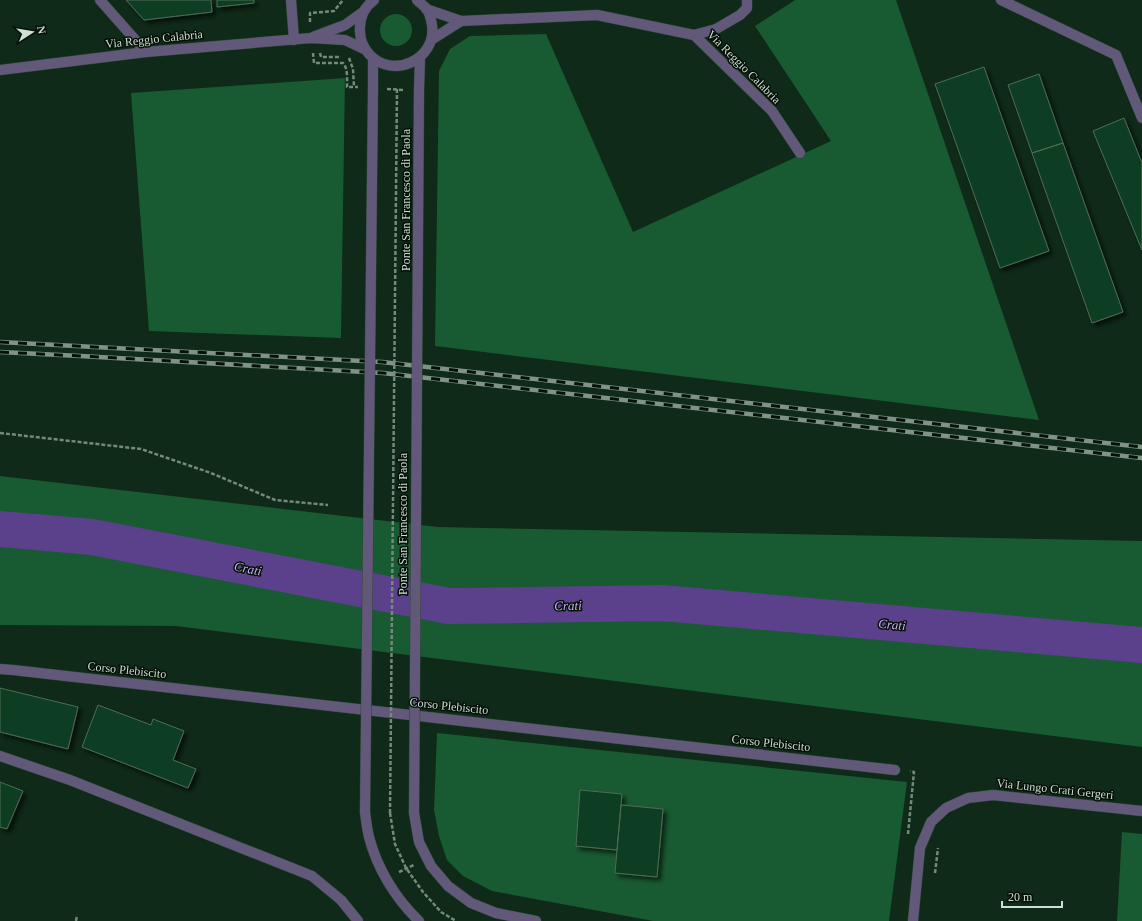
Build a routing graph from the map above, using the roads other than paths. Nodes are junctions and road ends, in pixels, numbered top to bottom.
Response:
1 (100, 0) edge
2 (291, 0) edge
3 (374, 0) edge
4 (417, 0) edge
5 (747, 0) edge
6 (1001, 0) edge
7 (426, 8) junction
8 (363, 12) junction
9 (461, 21) junction
10 (694, 35) junction
11 (312, 38) junction
12 (294, 40) junction
13 (431, 40) junction
14 (364, 49) junction
15 (146, 52) junction
16 (420, 57) junction
17 (373, 58) junction
18 (0, 70) edge
19 (1142, 118) edge
20 (800, 153) dead end
21 (0, 670) edge
22 (0, 756) edge
23 (895, 770) dead end
24 (1142, 811) edge
25 (358, 921) edge
26 (419, 921) edge
27 (536, 921) edge
28 (913, 921) edge

1 - 15 street
2 - 12 street
3 - 8 street, Via Reggio Calabria
4 - 7 street, Via Reggio Calabria
5 - 10 street
6 - 19 street
7 - 9 street, Via Reggio Calabria
7 - 13 street, Via Reggio Calabria
8 - 11 street, Via Reggio Calabria
8 - 14 street
9 - 10 street, Via Reggio Calabria
9 - 13 street, Via Reggio Calabria
10 - 20 street, Via Reggio Calabria
11 - 12 street, Via Reggio Calabria
11 - 14 street, Via Reggio Calabria
12 - 15 street, Via Reggio Calabria
13 - 16 street, Via Reggio Calabria
14 - 17 street, Via Reggio Calabria
15 - 18 street, Via Reggio Calabria
16 - 17 street, Via Reggio Calabria
16 - 27 street, Ponte San Francesco di Paola, bridge
17 - 26 street, bridge
21 - 23 street, Corso Plebiscito
22 - 25 street
24 - 28 street, Via Lungo Crati Gergeri

